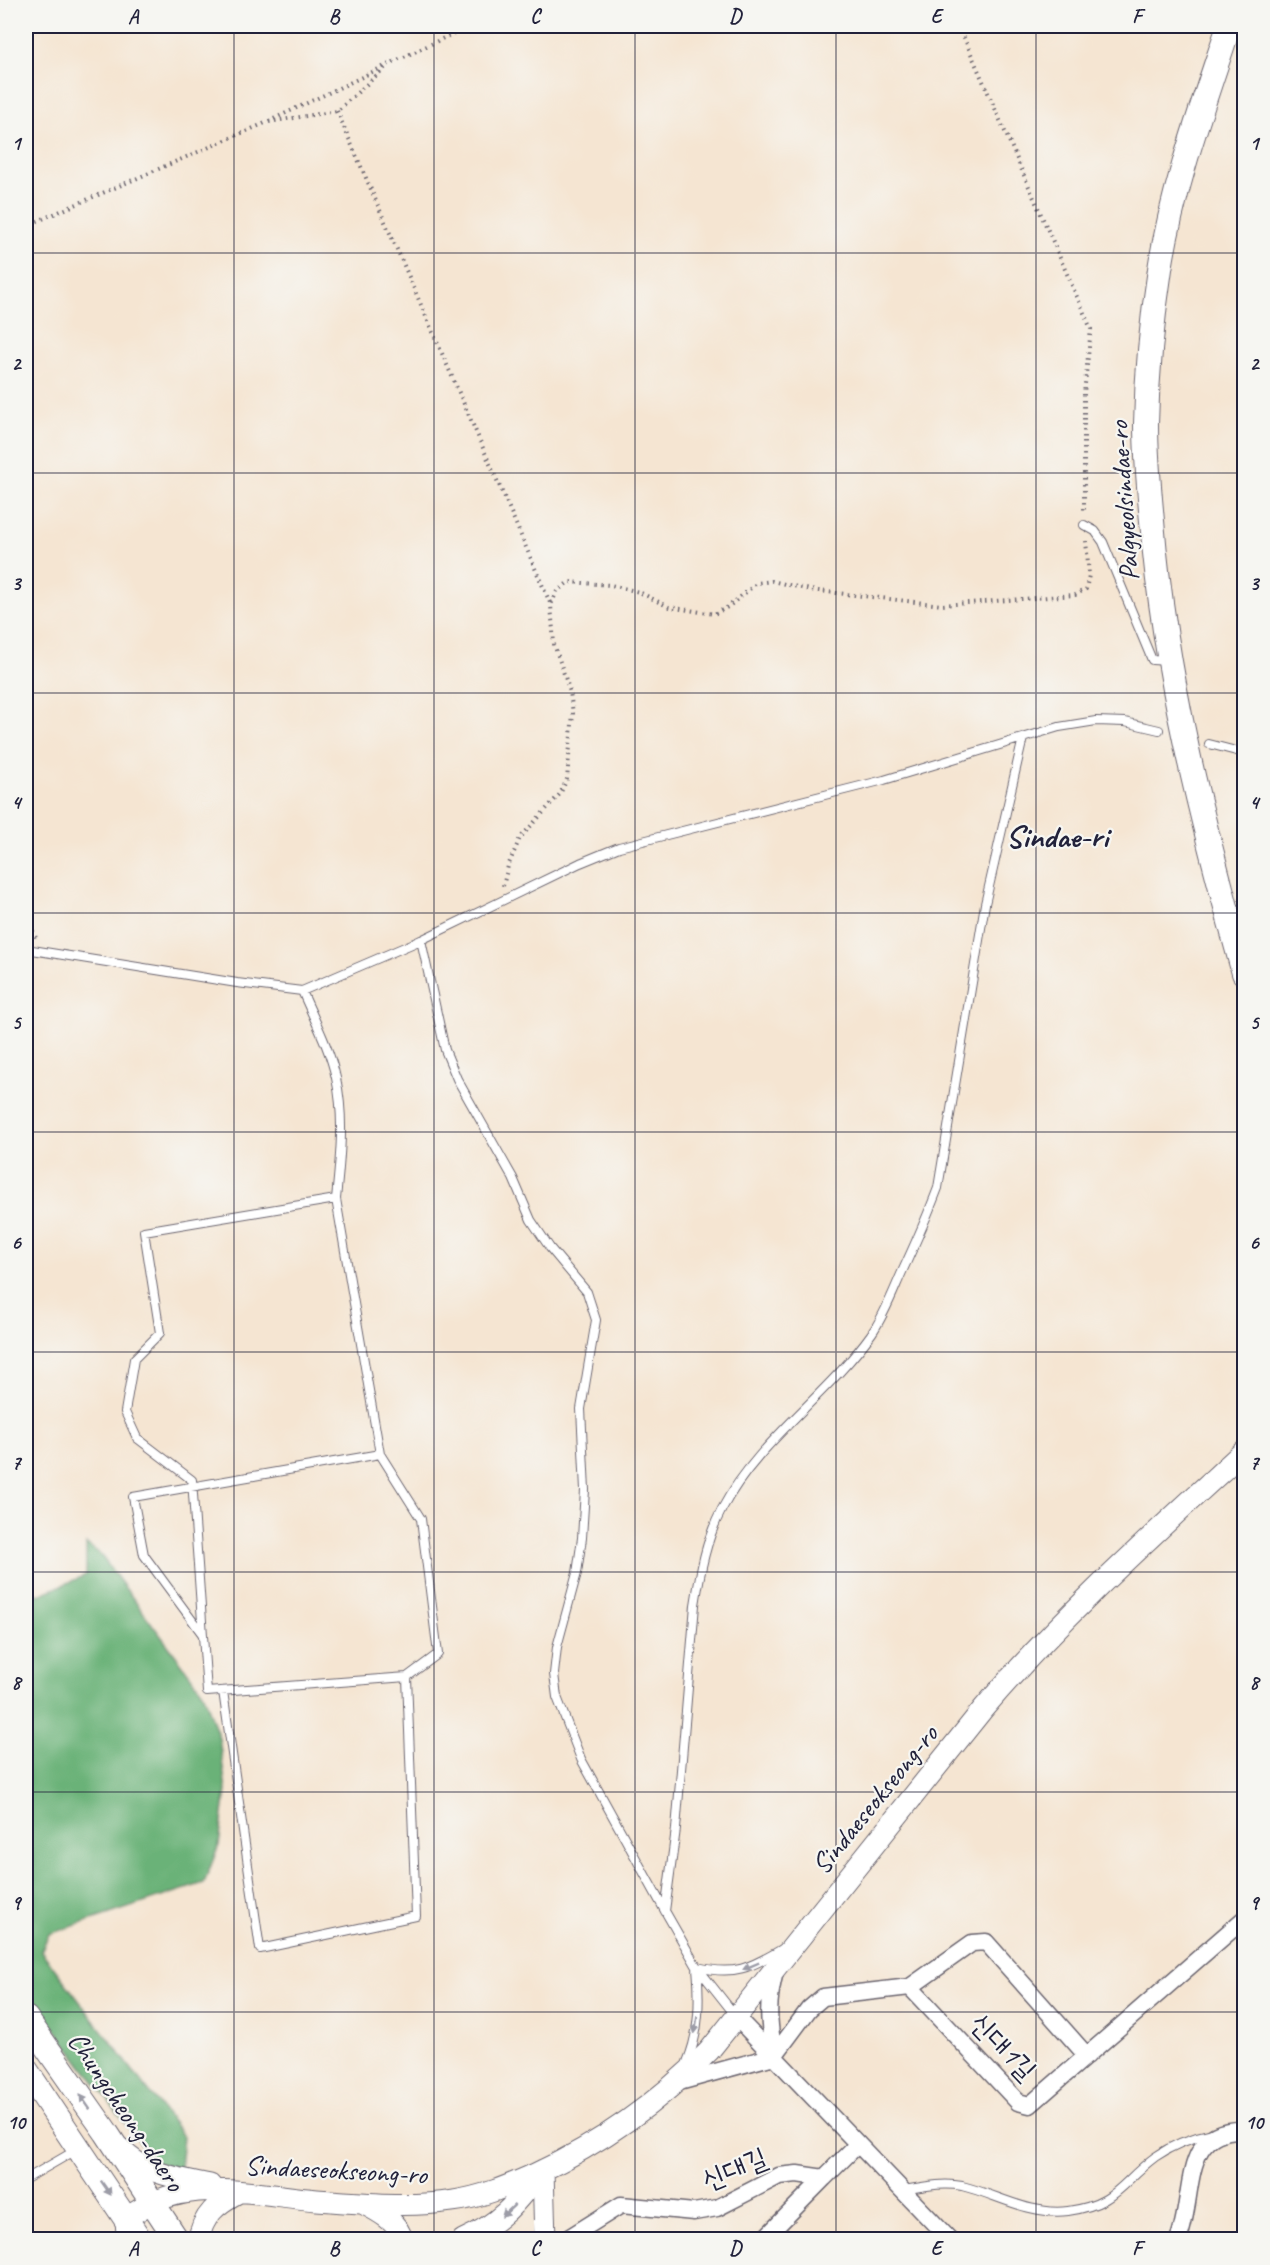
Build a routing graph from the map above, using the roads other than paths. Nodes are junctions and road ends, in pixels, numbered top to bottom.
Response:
1 (1228, 26) edge
2 (1084, 525) road end
3 (1168, 661) junction
4 (1159, 730) dead end
5 (1023, 738) junction
6 (1209, 744) dead end
7 (1245, 753) edge
8 (421, 940) junction
9 (26, 949) edge
10 (1245, 973) edge
11 (302, 991) junction
12 (336, 1199) junction
13 (1245, 1438) edge
14 (1245, 1451) edge
15 (380, 1454) junction
16 (1209, 1484) junction
17 (192, 1486) junction
18 (203, 1635) junction
19 (407, 1677) junction
20 (223, 1691) junction
21 (665, 1911) junction
22 (1244, 1919) edge
23 (800, 1938) junction
24 (697, 1967) junction
25 (775, 1970) junction
26 (910, 1987) junction
27 (26, 2018) edge
28 (737, 2018) junction
29 (774, 2056) junction
30 (1088, 2056) junction
31 (26, 2070) edge
32 (679, 2082) junction
33 (1236, 2130) edge
34 (106, 2133) junction
35 (858, 2144) junction
36 (79, 2149) junction
37 (543, 2170) junction
38 (824, 2178) junction
39 (26, 2179) edge
40 (902, 2190) junction
41 (239, 2192) junction
42 (153, 2202) junction
43 (360, 2202) junction
44 (127, 2229) edge
45 (764, 2239) edge
46 (141, 2240) edge
47 (177, 2240) edge
48 (199, 2240) edge
49 (402, 2240) edge
50 (463, 2240) edge
51 (545, 2240) edge
52 (566, 2240) edge
53 (950, 2240) edge
54 (1178, 2240) edge

1 - 3 main road, Palgyeolsindae-ro
2 - 3 lane
3 - 10 main road, Palgyeolsindae-ro
4 - 5 lane
5 - 8 lane
5 - 21 lane
6 - 7 lane
8 - 11 lane
8 - 21 lane
9 - 11 lane
11 - 12 lane
12 - 15 lane
12 - 17 lane
13 - 16 street
14 - 16 street, Sindaeseokseong-ro
15 - 17 lane
15 - 19 lane
16 - 23 street, Sindaeseokseong-ro
17 - 18 lane
17 - 18 lane
18 - 20 lane
19 - 20 lane
19 - 20 lane
21 - 24 lane
22 - 30 street, 신대1길
23 -> 24 lane
23 - 25 street, Sindaeseokseong-ro
24 - 28 lane
24 -> 32 lane
25 - 28 street, Sindaeseokseong-ro
25 - 29 street
26 - 29 street
26 - 30 street
26 - 30 street, 신대1길
34 -> 27 main road, Chungcheong-daero
28 - 29 street
28 - 32 street, Sindaeseokseong-ro
29 - 32 street
29 - 35 street
31 - 36 main road
32 - 37 street, Sindaeseokseong-ro
33 - 40 lane
33 - 54 street
34 - 41 street
34 - 42 main road, Chungcheong-daero
35 - 38 street
35 - 40 street
36 - 39 lane
36 -> 44 main road
37 - 43 street, Sindaeseokseong-ro
37 -> 50 street
37 - 51 street
38 - 45 street
38 - 52 street, 신대길
40 - 53 street
41 - 42 street, Sindaeseokseong-ro
41 - 43 street, Sindaeseokseong-ro
41 - 48 street
42 - 44 street, Sindaeseokseong-ro
42 - 47 main road, Chungcheong-daero
43 - 49 street
44 - 46 main road

